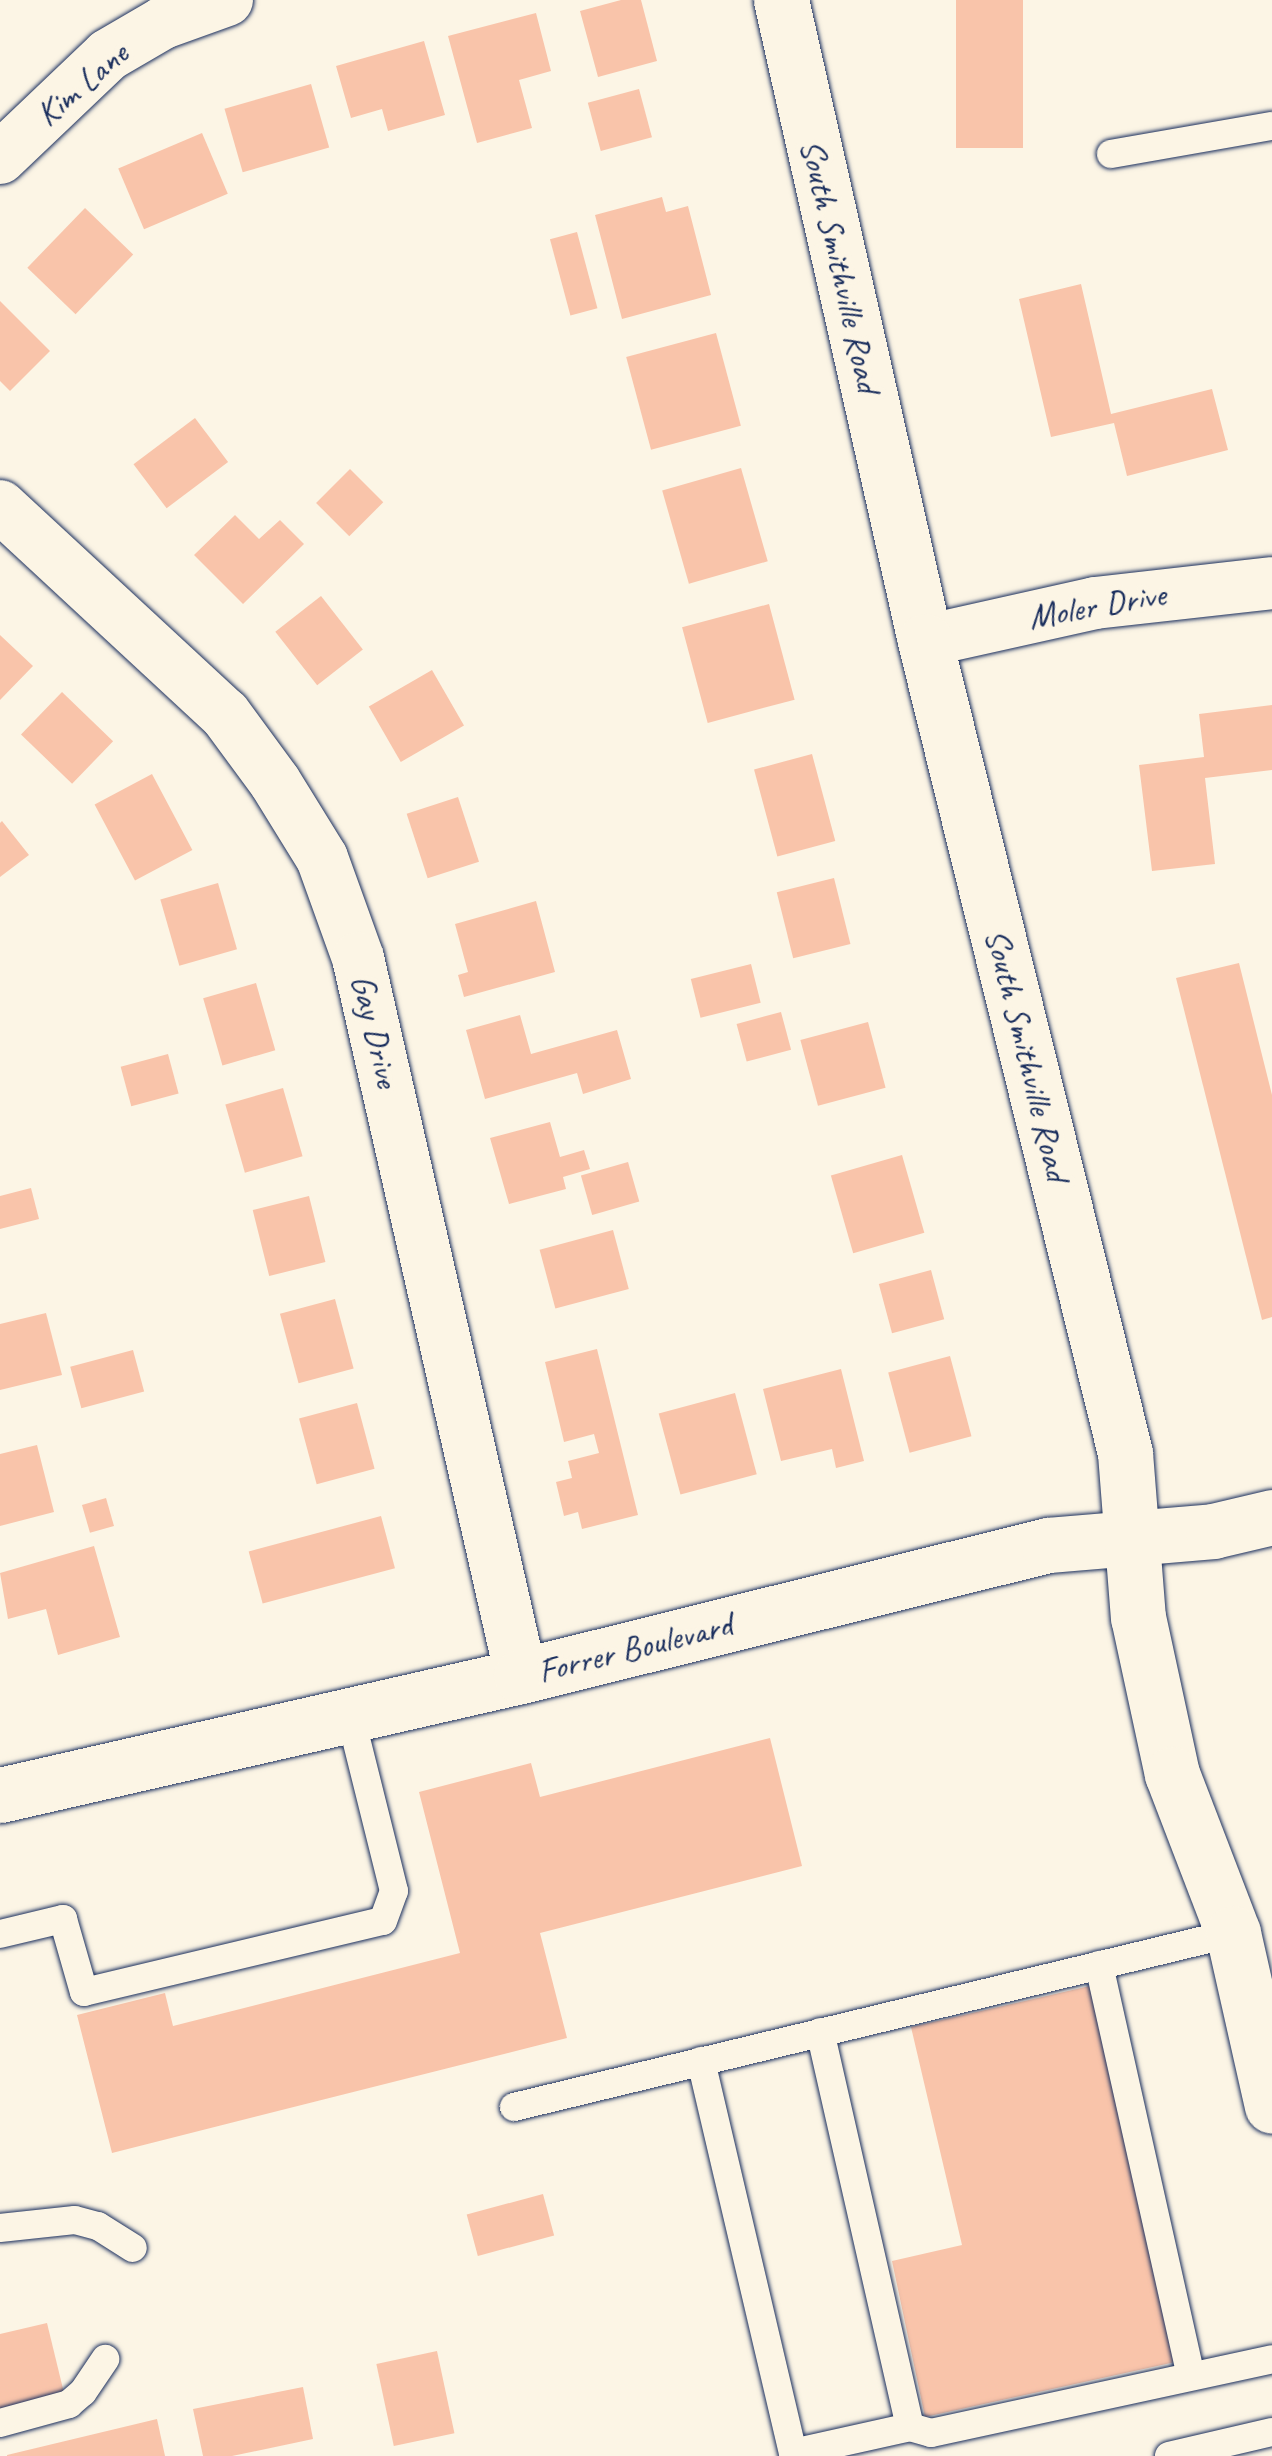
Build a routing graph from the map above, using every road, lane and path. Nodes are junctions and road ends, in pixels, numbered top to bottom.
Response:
1 (228, 0) edge
2 (781, 0) edge
3 (1272, 126) edge
4 (1111, 154) dead end
5 (0, 158) edge
6 (0, 506) edge
7 (1272, 583) edge
8 (924, 641) junction
9 (1272, 1517) edge
10 (1133, 1538) junction
11 (521, 1676) junction
12 (350, 1714) junction
13 (0, 1795) edge
14 (0, 1934) edge
15 (1233, 1934) junction
16 (1100, 1965) junction
17 (820, 2032) junction
18 (701, 2061) junction
19 (1269, 2074) edge
20 (514, 2107) dead end
21 (0, 2228) edge
22 (133, 2248) dead end
23 (105, 2359) dead end
24 (1272, 2359) edge
25 (1191, 2376) junction
26 (0, 2423) edge
27 (910, 2427) junction
28 (1272, 2432) edge
29 (1169, 2456) edge

1 - 5 street, Kim Lane
2 - 8 main road, South Smithville Road
3 - 4 lane
6 - 11 street, Gay Drive
7 - 8 street, Moler Drive
8 - 10 main road, South Smithville Road
9 - 10 main road, Forrer Boulevard
10 - 11 main road, Forrer Boulevard
10 - 15 main road, South Smithville Road
11 - 12 main road, Forrer Boulevard
12 - 13 main road, Forrer Boulevard
12 - 14 lane
15 - 16 lane
15 - 19 main road, South Smithville Road
16 - 17 lane
16 - 25 lane
17 - 18 lane
17 - 27 lane
18 - 20 lane
18 - 27 lane
21 - 22 lane
23 - 26 lane
24 - 25 lane
25 - 27 lane
28 - 29 lane

